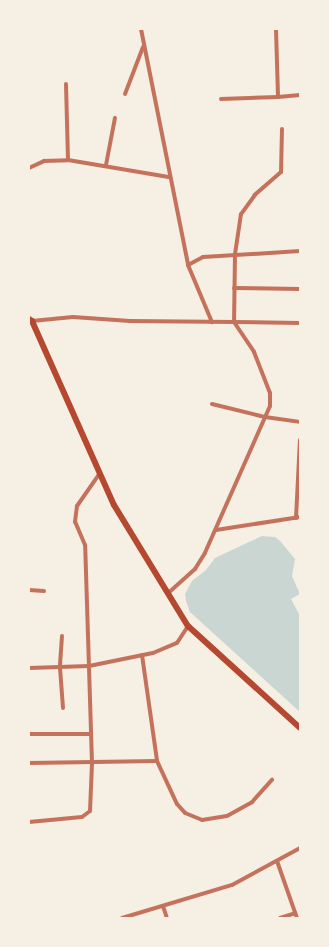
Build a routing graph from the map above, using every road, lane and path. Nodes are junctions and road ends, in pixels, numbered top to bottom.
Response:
1 (141, 29) edge
2 (276, 29) edge
3 (143, 47) junction
4 (66, 84) dead end
5 (125, 94) dead end
6 (300, 96) edge
7 (278, 97) junction
8 (221, 99) dead end
9 (115, 118) dead end
10 (282, 129) dead end
11 (68, 160) junction
12 (106, 165) junction
13 (29, 168) edge
14 (169, 177) junction
15 (300, 250) edge
16 (235, 254) junction
17 (188, 265) junction
18 (234, 288) junction
19 (300, 289) edge
20 (30, 320) edge
21 (212, 322) junction
22 (234, 322) junction
23 (300, 323) edge
24 (212, 404) dead end
25 (265, 417) junction
26 (300, 422) edge
27 (300, 440) edge
28 (100, 473) junction
29 (298, 518) edge
30 (216, 530) junction
31 (29, 590) edge
32 (44, 592) dead end
33 (168, 594) junction
34 (188, 626) junction
35 (62, 636) dead end
36 (142, 655) junction
37 (89, 666) junction
38 (29, 668) edge
39 (60, 668) junction
40 (63, 708) dead end
41 (300, 728) edge
42 (29, 734) edge
43 (90, 734) junction
44 (157, 761) junction
45 (29, 763) edge
46 (92, 763) junction
47 (272, 780) dead end
48 (29, 822) edge
49 (300, 848) edge
50 (277, 861) junction
51 (163, 906) junction
52 (296, 916) edge
53 (122, 918) edge
54 (167, 918) edge
55 (280, 918) edge

1 - 3 street
2 - 7 street
3 - 5 street
3 - 14 street
4 - 11 street
6 - 7 street
7 - 8 street
9 - 12 street
10 - 16 street
11 - 12 street
11 - 13 street
12 - 14 street
14 - 17 street
15 - 16 street
16 - 17 street
16 - 18 street
17 - 21 street
18 - 19 street
18 - 22 street
20 - 21 street
20 - 28 main road
21 - 22 street
22 - 23 street
22 - 25 street
24 - 25 street
25 - 26 street
25 - 30 street
27 - 29 street
28 - 33 main road
28 - 37 street
29 - 30 street
30 - 33 street
31 - 32 street
33 - 34 main road
34 - 36 street
34 - 41 main road
35 - 39 street
36 - 37 street
36 - 44 street
37 - 39 street
37 - 43 street
38 - 39 street
39 - 40 street
42 - 43 street
43 - 46 street
44 - 46 street
44 - 47 street
45 - 46 street
46 - 48 street
49 - 50 street
50 - 51 street
50 - 52 street
51 - 53 street
51 - 54 street
52 - 55 street

